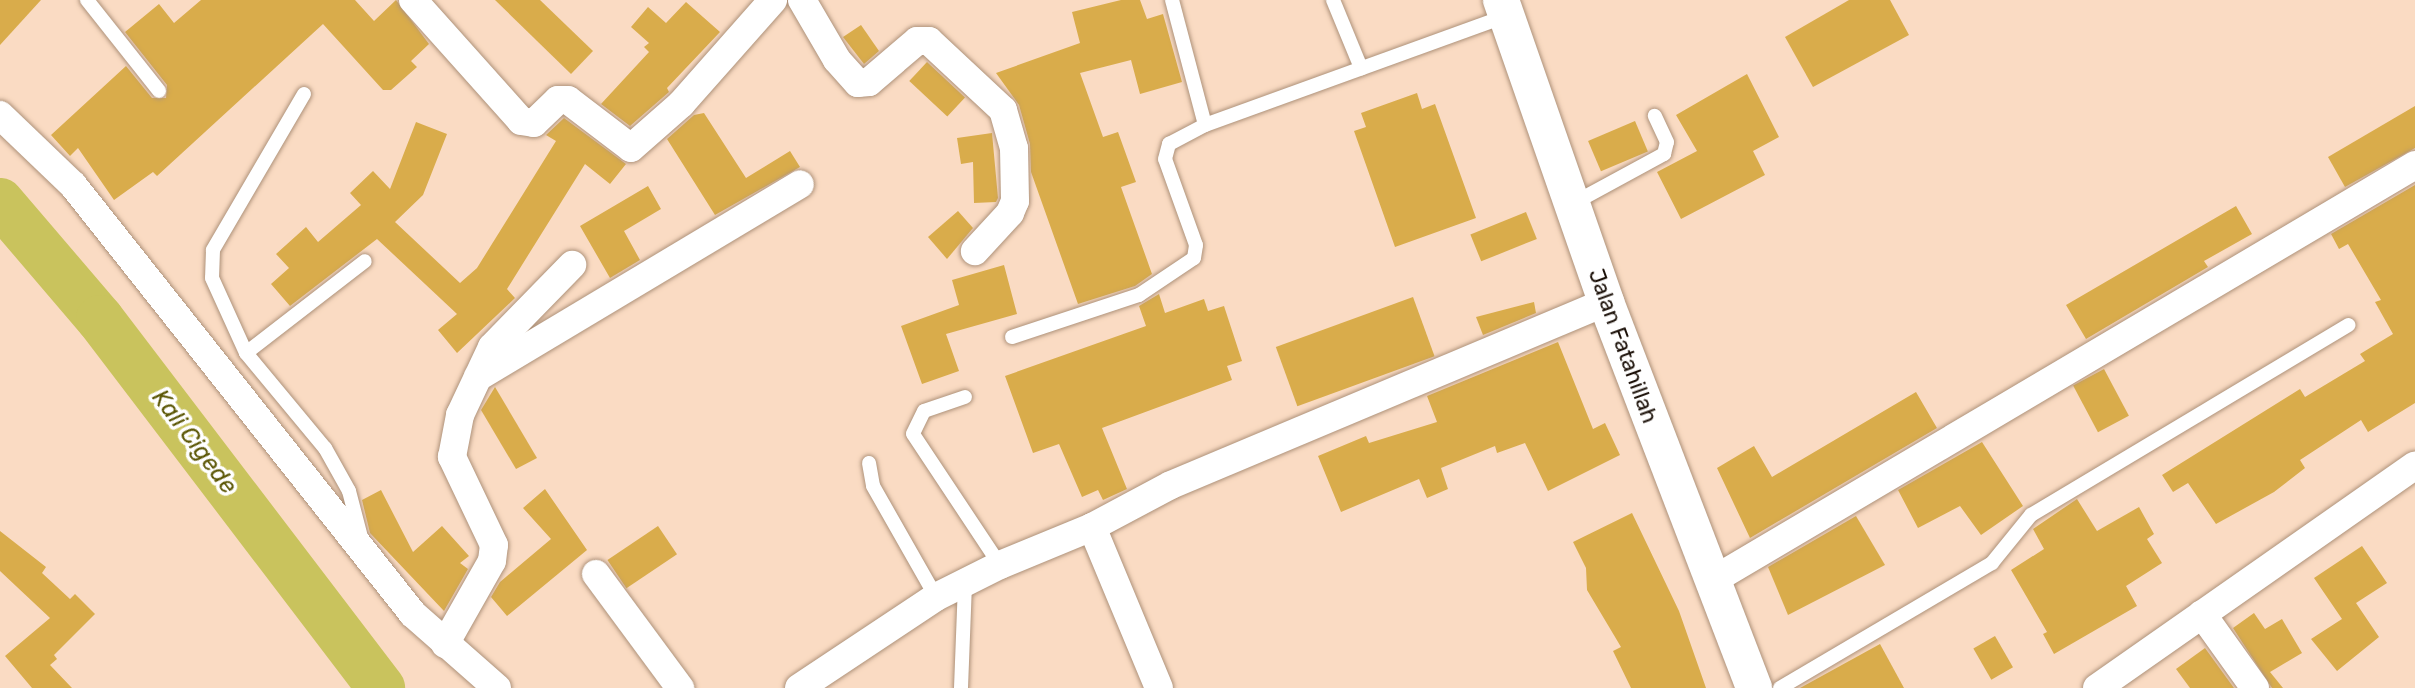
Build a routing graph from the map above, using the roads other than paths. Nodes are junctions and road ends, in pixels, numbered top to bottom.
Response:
1 (87, 0) edge
2 (413, 0) edge
3 (773, 0) edge
4 (802, 0) edge
5 (1172, 0) edge
6 (1333, 0) edge
7 (1504, 8) edge
8 (1361, 68) junction
9 (159, 91) dead end
10 (304, 94) dead end
11 (0, 115) edge
12 (1655, 116) dead end
13 (1205, 125) junction
14 (2415, 165) edge
15 (800, 184) dead end
16 (1572, 205) junction
17 (975, 251) dead end
18 (365, 261) dead end
19 (572, 265) dead end
20 (1606, 302) junction
21 (2349, 325) dead end
22 (1012, 337) dead end
23 (246, 353) junction
24 (474, 379) junction
25 (965, 397) dead end
26 (869, 463) dead end
27 (2415, 465) edge
28 (1092, 527) junction
29 (364, 549) junction
30 (1000, 565) junction
31 (596, 574) dead end
32 (1710, 582) junction
33 (965, 584) junction
34 (936, 597) junction
35 (2202, 614) junction
36 (445, 644) junction
37 (497, 688) edge
38 (680, 688) edge
39 (799, 688) edge
40 (961, 688) edge
41 (1159, 688) edge
42 (1754, 688) edge
43 (1780, 688) edge
44 (2097, 688) edge
45 (2255, 688) edge

1 - 9 lane
2 - 3 street
4 - 17 street
5 - 13 lane
6 - 8 lane
7 - 8 lane
7 - 16 street, Jalan Fatahillah
8 - 13 lane
10 - 23 lane
11 - 29 street
12 - 16 lane
13 - 22 lane
14 - 32 street
15 - 24 street
16 - 20 street, Jalan Fatahillah
18 - 23 lane
19 - 24 street
20 - 28 street
20 - 32 street, Jalan Fatahillah
21 - 43 lane
23 - 29 lane
24 - 36 street
25 - 30 lane
26 - 34 lane
27 - 35 street
28 - 30 street
28 - 41 street
29 - 36 street
30 - 33 street
31 - 38 street
32 - 42 street, Jalan Fatahillah
33 - 34 street
33 - 40 lane
34 - 39 street
35 - 44 street
35 - 45 street
36 - 37 street

